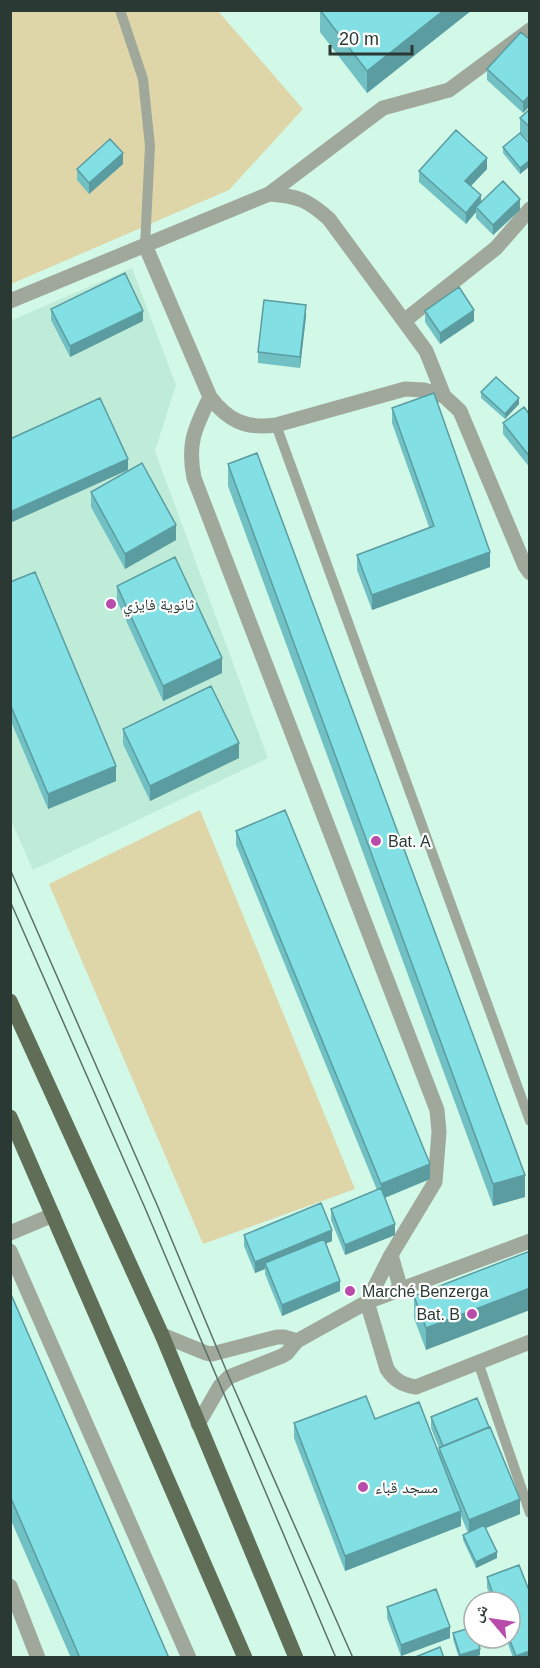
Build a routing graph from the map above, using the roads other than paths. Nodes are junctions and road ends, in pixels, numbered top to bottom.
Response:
1 (120, 10) edge
2 (530, 30) edge
3 (269, 194) junction
4 (530, 209) edge
5 (145, 245) junction
6 (10, 301) edge
7 (404, 321) junction
8 (444, 396) junction
9 (210, 397) junction
10 (276, 425) junction
11 (530, 544) edge
12 (527, 570) edge
13 (10, 1001) edge
14 (10, 1117) edge
15 (530, 1121) edge
16 (53, 1215) junction
17 (10, 1233) edge
18 (530, 1241) edge
19 (10, 1251) edge
20 (391, 1255) junction
21 (400, 1290) junction
22 (367, 1302) junction
23 (162, 1335) junction
24 (297, 1341) junction
25 (530, 1342) edge
26 (228, 1350) junction
27 (478, 1362) junction
28 (236, 1374) junction
29 (198, 1424) junction
30 (530, 1513) edge
31 (10, 1586) edge
32 (38, 1658) edge
33 (189, 1658) edge
34 (245, 1658) edge
35 (296, 1658) edge

1 - 5 lane
2 - 3 street
3 - 5 street
3 - 7 street
4 - 7 street
5 - 6 street
5 - 9 street
7 - 8 street
8 - 10 street
8 - 12 street
9 - 10 street
9 - 20 street
10 - 15 lane
11 - 12 street
13 - 23 main road
14 - 16 main road
16 - 17 street
16 - 34 main road
18 - 21 street
19 - 33 street
20 - 21 street
20 - 22 street
21 - 22 street
22 - 24 street
22 - 27 street
23 - 26 street
23 - 29 main road
24 - 26 street
24 - 28 street
25 - 27 street
26 - 28 street
27 - 30 lane
28 - 29 street
29 - 35 main road
31 - 32 street

